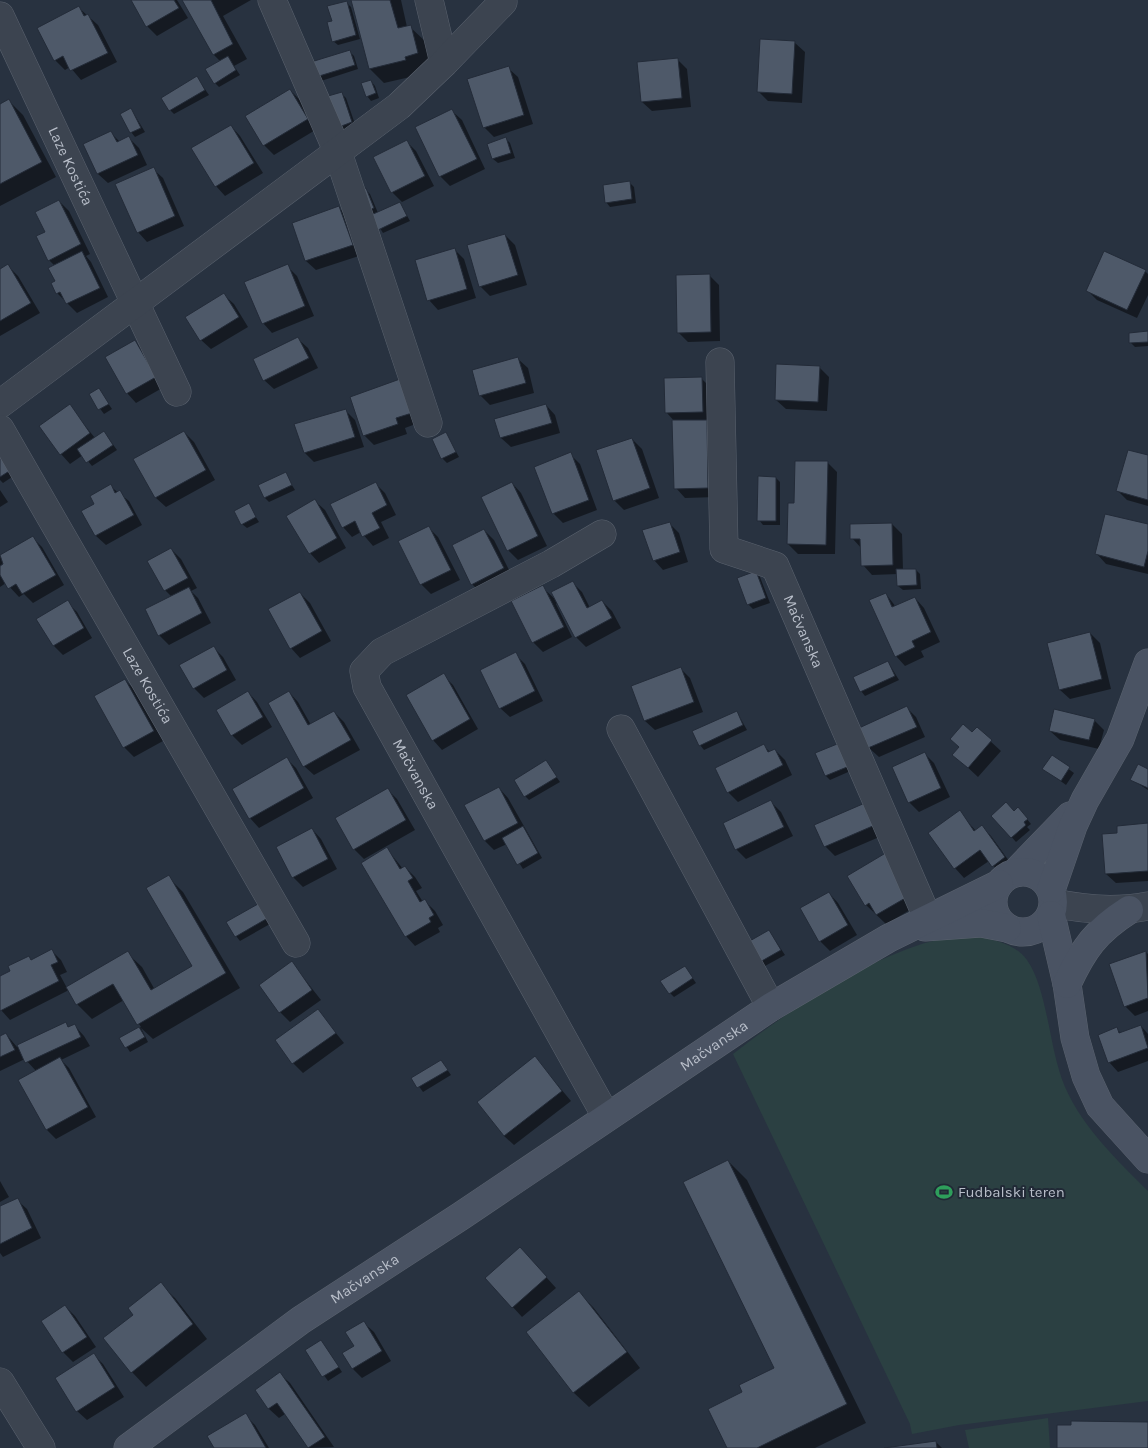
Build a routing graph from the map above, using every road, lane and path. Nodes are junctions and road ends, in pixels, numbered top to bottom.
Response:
1 (272, 0) edge
2 (429, 0) edge
3 (503, 2) dead end
4 (2, 27) edge
5 (444, 64) junction
6 (337, 150) junction
7 (135, 303) junction
8 (720, 362) dead end
9 (177, 392) dead end
10 (3, 396) edge
11 (428, 423) dead end
12 (0, 429) edge
13 (602, 534) dead end
14 (1148, 663) edge
15 (621, 729) dead end
16 (1085, 800) junction
17 (1008, 878) junction
18 (1052, 903) junction
19 (1138, 908) edge
20 (928, 919) junction
21 (1013, 930) junction
22 (902, 931) junction
23 (296, 943) dead end
24 (1067, 984) junction
25 (771, 1007) junction
26 (1070, 1015) junction
27 (606, 1116) junction
28 (1148, 1159) edge
29 (0, 1382) edge
30 (41, 1448) edge
31 (128, 1448) edge

1 - 6 street
2 - 5 street
3 - 5 street
4 - 7 street, Laze Kostića
5 - 6 street
6 - 7 street
6 - 11 street
7 - 9 street, Laze Kostića
7 - 10 street
8 - 20 street, Mačvanska
12 - 23 street, Laze Kostića
13 - 27 street, Mačvanska
14 - 16 street
15 - 25 street
16 - 17 street
16 - 18 street
17 - 18 street
17 - 20 street, Mačvanska
17 - 21 street
18 - 19 street
18 - 21 street
18 - 24 street
19 - 24 street
20 - 22 street, Mačvanska
21 - 22 street
21 - 26 street
22 - 25 street, Mačvanska
24 - 26 street
25 - 27 street, Mačvanska
26 - 28 street
27 - 31 street, Mačvanska
29 - 30 street

